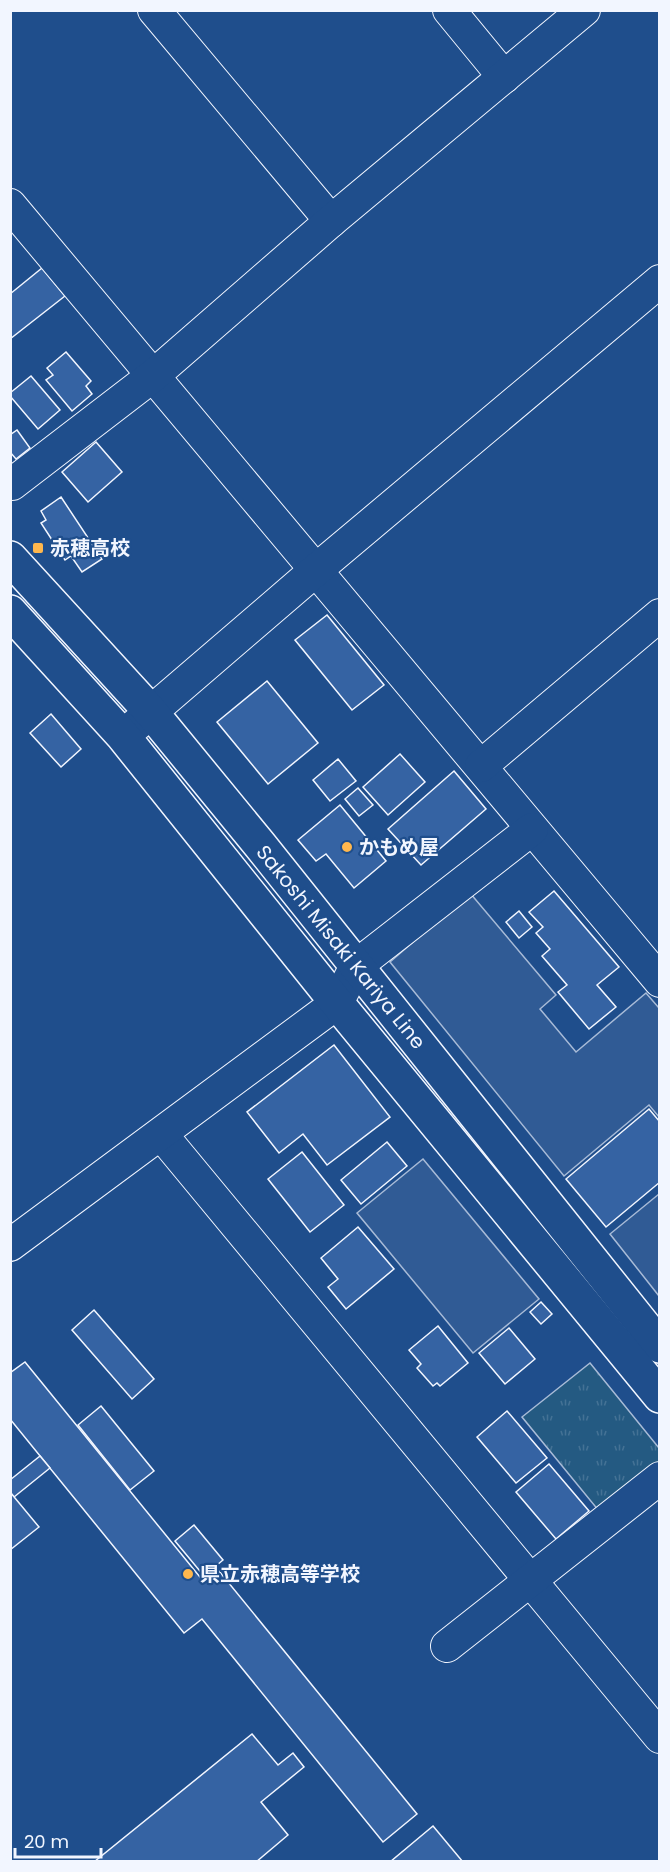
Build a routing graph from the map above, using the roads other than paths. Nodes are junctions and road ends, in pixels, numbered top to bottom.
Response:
1 (154, 10) edge
2 (449, 10) edge
3 (584, 10) edge
4 (504, 77) junction
5 (10, 204) edge
6 (331, 221) junction
7 (660, 280) edge
8 (154, 375) junction
9 (11, 484) edge
10 (10, 558) edge
11 (316, 570) junction
12 (10, 612) edge
13 (654, 630) edge
14 (150, 712) junction
15 (123, 735) junction
16 (481, 766) junction
17 (532, 829) junction
18 (356, 966) junction
19 (660, 981) edge
20 (337, 1003) junction
21 (161, 1134) junction
22 (10, 1245) edge
23 (660, 1346) edge
24 (660, 1396) edge
25 (660, 1478) edge
26 (530, 1582) junction
27 (447, 1646) dead end
28 (660, 1737) edge

1 - 6 street
2 - 4 street
3 - 4 street
4 - 6 street
5 - 8 street
6 - 8 street
7 - 11 street
8 - 9 street
8 - 11 street
10 - 14 main road, Sakoshi Misaki Kariya Line
11 - 14 street
11 - 16 street
12 - 15 main road, Sakoshi Misaki Kariya Line
13 - 16 street
14 - 15 street
14 - 18 main road, Sakoshi Misaki Kariya Line
15 - 20 main road, Sakoshi Misaki Kariya Line
16 - 17 street
17 - 18 street
17 - 19 street
18 - 20 street
18 - 23 main road, Sakoshi Misaki Kariya Line
20 - 21 street
20 - 24 main road, Sakoshi Misaki Kariya Line
21 - 22 street
21 - 26 street
25 - 26 street
26 - 27 street
26 - 28 street

